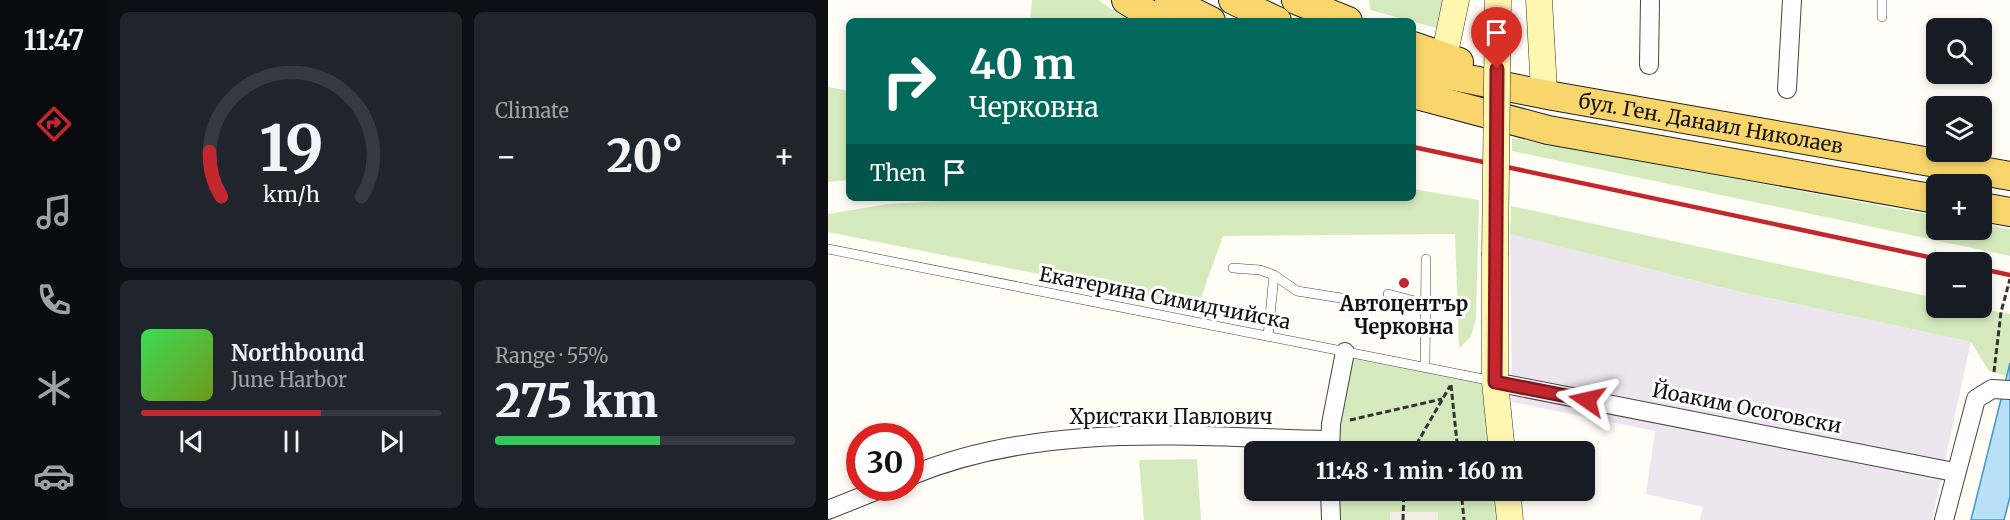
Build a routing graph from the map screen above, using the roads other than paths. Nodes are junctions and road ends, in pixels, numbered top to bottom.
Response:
1 (1126, 0) edge
2 (1169, 0) edge
3 (1233, 0) edge
4 (1296, 0) edge
5 (1456, 0) edge
6 (1498, 0) edge
7 (1539, 0) edge
8 (1650, 0) edge
9 (1792, 0) edge
10 (1882, 0) edge
11 (1882, 17) dead end
12 (1155, 18) edge
13 (1205, 18) edge
14 (1271, 18) edge
15 (1341, 18) edge
16 (1416, 47) edge
17 (1444, 57) junction
18 (1649, 65) dead end
19 (1416, 69) edge
20 (1787, 89) dead end
21 (1549, 93) junction
22 (1416, 95) edge
23 (1416, 111) edge
24 (1548, 130) junction
25 (2004, 173) edge
26 (1926, 197) edge
27 (1992, 209) edge
28 (2010, 212) edge
29 (828, 249) edge
30 (1426, 259) dead end
31 (1233, 268) dead end
32 (1274, 275) junction
33 (1389, 294) dead end
34 (1347, 299) dead end
35 (1426, 304) junction
36 (1268, 336) junction
37 (1345, 352) junction
38 (1425, 367) junction
39 (1495, 382) junction
40 (2000, 389) edge
41 (1330, 438) edge
42 (1502, 441) edge
43 (924, 470) edge
44 (1954, 472) junction
45 (850, 501) edge
46 (1330, 501) edge
47 (1508, 501) edge
48 (828, 510) edge
49 (1331, 520) edge
50 (1510, 520) edge
51 (1944, 520) edge

1 - 12 main road
2 - 13 main road
3 - 14 main road
4 - 15 main road
5 - 17 street
6 - 39 street, bridge
7 - 21 street
8 - 18 street
9 - 20 street
10 - 11 lane
16 - 17 main road
17 - 21 main road
19 - 21 main road, бул. Ген. Данаил Николаев
21 - 25 main road, бул. Ген. Данаил Николаев
22 - 24 main road, бул. Ген. Данаил Николаев
23 - 24 main road
24 - 26 main road, бул. Ген. Данаил Николаев
27 - 28 main road
29 - 36 lane, Екатерина Симидчийска
30 - 35 lane
31 - 32 lane
32 - 34 lane
32 - 36 lane
33 - 35 lane
35 - 38 lane
36 - 37 lane, Екатерина Симидчийска
37 - 38 lane, Екатерина Симидчийска
37 - 41 street
38 - 39 lane, Екатерина Симидчийска
39 - 42 street
39 - 44 street, Йоаким Осоговски
40 - 44 street
41 - 43 street, Христаки Павлович
44 - 51 street
45 - 48 street
46 - 49 street
47 - 50 street

